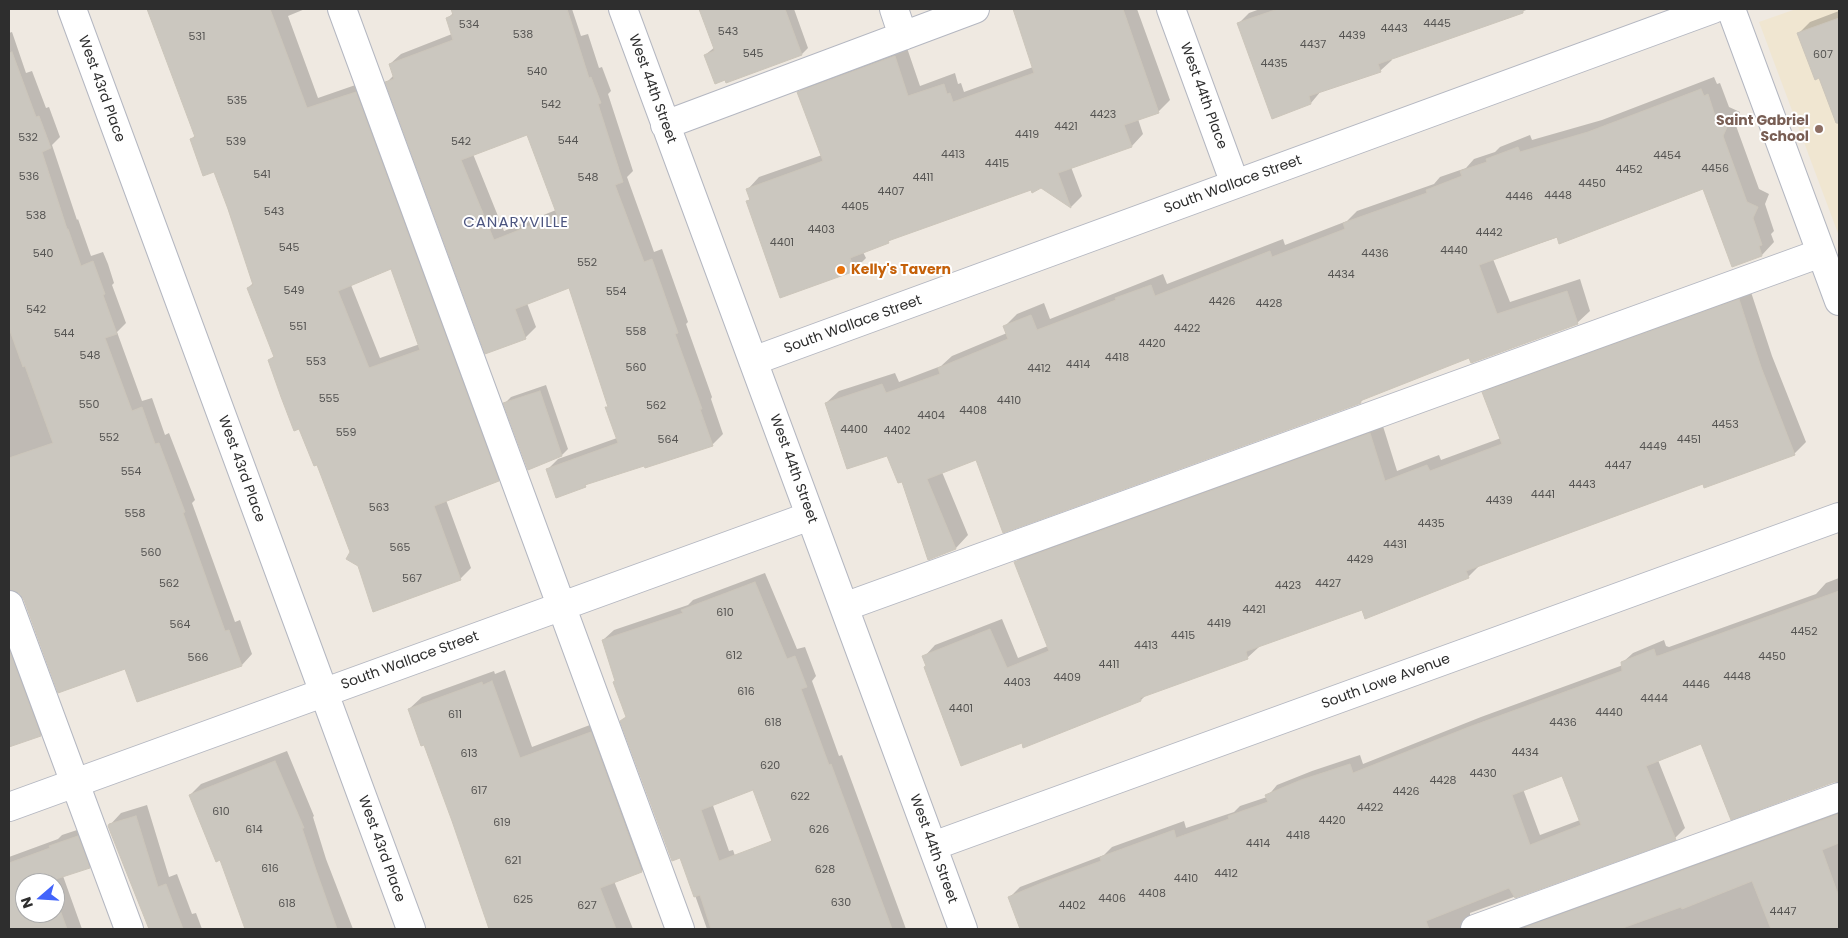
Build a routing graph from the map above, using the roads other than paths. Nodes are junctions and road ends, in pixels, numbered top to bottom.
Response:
1 (72, 9) edge
2 (342, 9) edge
3 (622, 9) edge
4 (894, 9) edge
5 (975, 9) edge
6 (1170, 9) edge
7 (1713, 9) edge
8 (1731, 9) edge
9 (903, 36) junction
10 (665, 125) junction
11 (1235, 184) junction
12 (1821, 253) junction
13 (1839, 301) edge
14 (753, 362) junction
15 (810, 516) junction
16 (1839, 517) edge
17 (9, 605) edge
18 (560, 607) junction
19 (844, 607) junction
20 (324, 693) junction
21 (75, 783) junction
22 (1839, 797) edge
23 (9, 807) edge
24 (933, 846) junction
25 (129, 929) edge
26 (411, 929) edge
27 (680, 929) edge
28 (963, 929) edge
29 (1475, 929) edge

1 - 20 street, West 43rd Place
2 - 18 street
3 - 10 street, West 44th Street
4 - 9 street
5 - 9 street
6 - 11 street, West 44th Place
7 - 11 street, South Wallace Street
8 - 12 street
9 - 10 street
10 - 14 street, West 44th Street
11 - 14 street, South Wallace Street
12 - 13 street
12 - 19 street
14 - 15 street, West 44th Street
15 - 18 street, South Wallace Street
15 - 19 street, West 44th Street
16 - 24 street, South Lowe Avenue
17 - 21 street
18 - 20 street, South Wallace Street
18 - 27 street
19 - 24 street, West 44th Street
20 - 21 street, South Wallace Street
20 - 26 street, West 43rd Place
21 - 23 street, South Wallace Street
21 - 25 street
22 - 29 street
24 - 28 street, West 44th Street

